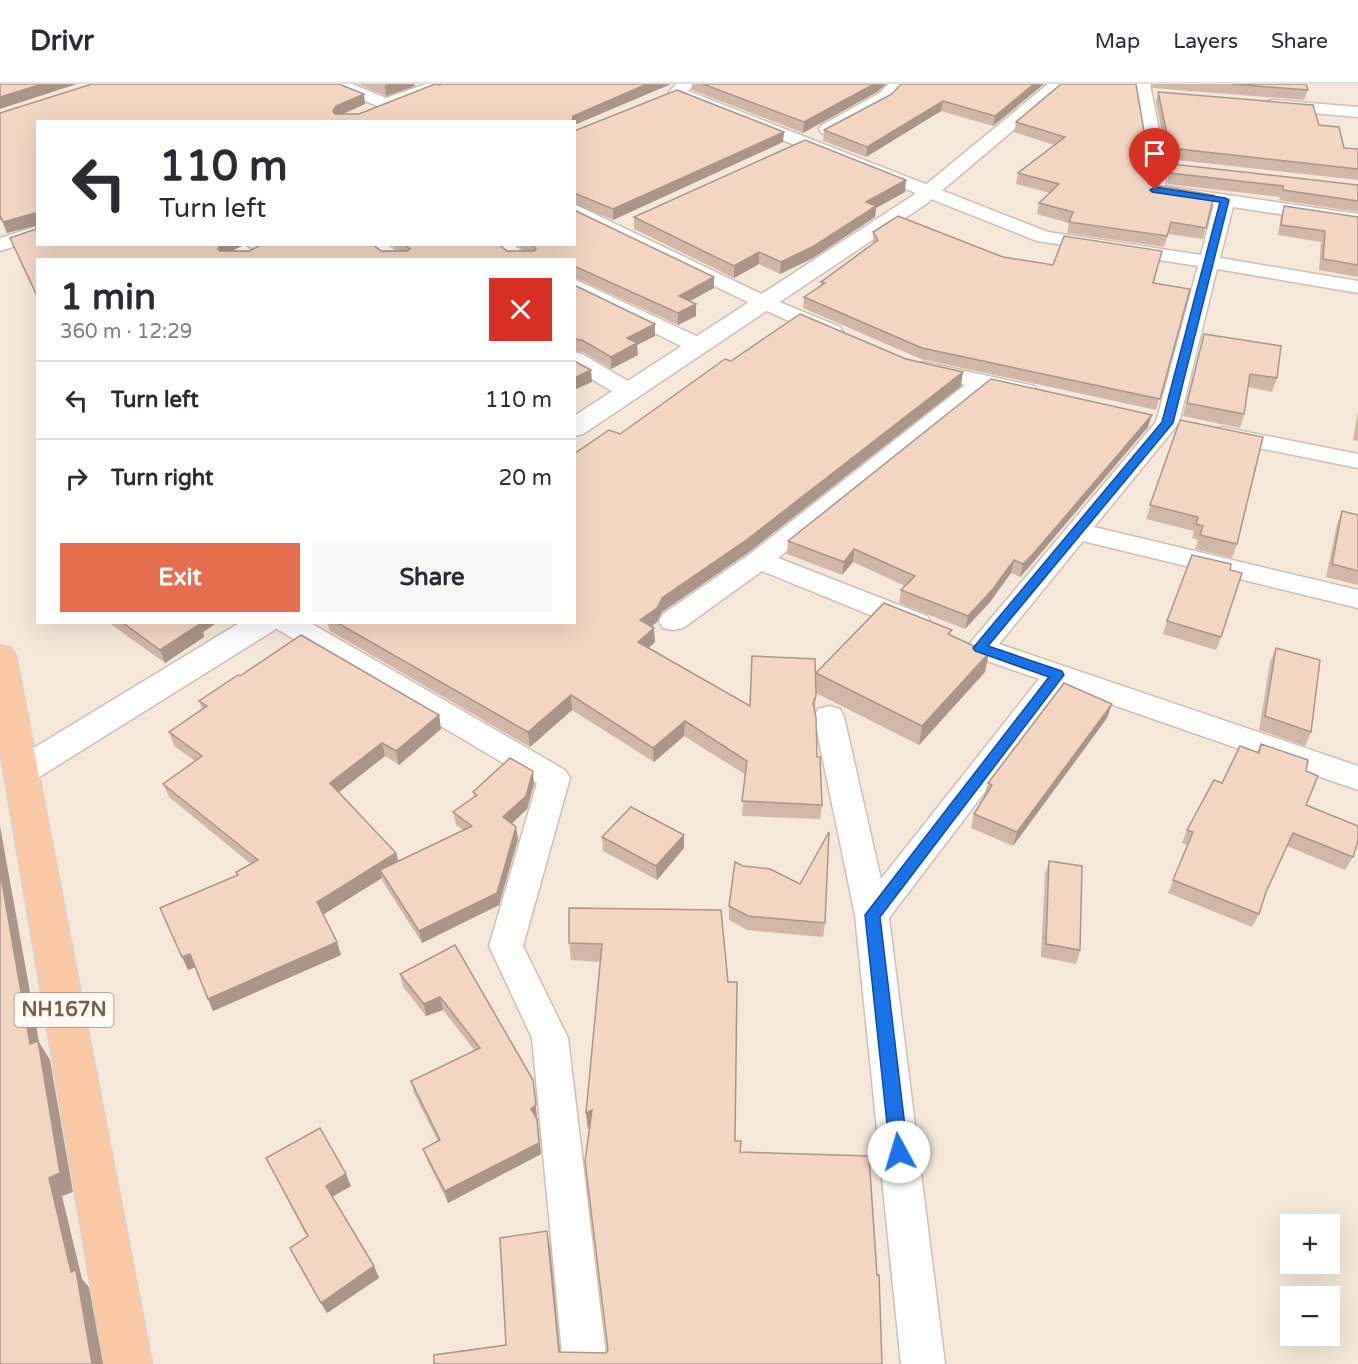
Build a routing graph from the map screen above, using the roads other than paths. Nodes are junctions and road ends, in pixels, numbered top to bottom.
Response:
1 (338, 84) edge
2 (442, 84) edge
3 (898, 84) edge
4 (1059, 84) edge
5 (681, 88) edge
6 (1147, 91) edge
7 (656, 100) edge
8 (1263, 104) edge
9 (373, 110) junction
10 (1358, 112) edge
11 (389, 120) edge
12 (804, 142) junction
13 (783, 152) edge
14 (1157, 166) junction
15 (1180, 169) edge
16 (930, 191) junction
17 (1225, 200) junction
18 (576, 211) edge
19 (634, 219) edge
20 (1358, 220) edge
21 (613, 228) junction
22 (36, 233) edge
23 (0, 245) edge
24 (230, 246) edge
25 (266, 246) edge
26 (374, 246) edge
27 (500, 246) edge
28 (244, 258) edge
29 (395, 258) edge
30 (521, 258) edge
31 (1210, 262) junction
32 (576, 286) edge
33 (1358, 287) edge
34 (765, 303) junction
35 (849, 339) edge
36 (699, 346) junction
37 (576, 360) edge
38 (902, 362) edge
39 (982, 382) junction
40 (630, 392) junction
41 (1052, 397) edge
42 (1175, 424) junction
43 (576, 427) edge
44 (1358, 461) edge
45 (1077, 531) junction
46 (759, 560) junction
47 (1358, 599) edge
48 (673, 621) dead end
49 (262, 624) edge
50 (290, 624) edge
51 (958, 639) junction
52 (0, 656) edge
53 (1058, 675) junction
54 (829, 717) dead end
55 (6, 727) edge
56 (21, 772) junction
57 (1358, 778) edge
58 (872, 915) junction
59 (128, 1364) edge
60 (585, 1364) edge
61 (923, 1364) edge

1 - 9 street
2 - 9 street
3 - 12 street
4 - 16 street
5 - 7 street
5 - 12 street
6 - 14 street
8 - 10 street
9 - 11 street
12 - 13 street
12 - 16 street
14 - 15 street
14 - 17 street
16 - 31 street
16 - 34 street
17 - 20 street
17 - 31 street
18 - 21 street
19 - 21 street
21 - 34 street
22 - 23 street
24 - 28 street
25 - 28 street
26 - 29 street
27 - 30 street
31 - 33 street
31 - 42 street
32 - 36 street
34 - 35 street
34 - 36 street
36 - 40 street
37 - 40 street
38 - 39 street
39 - 41 street
39 - 46 street
40 - 43 street
42 - 44 street
42 - 45 street
45 - 47 street
45 - 51 street
46 - 48 street
46 - 51 street
49 - 56 street
50 - 60 street
51 - 53 street
52 - 55 highway, NH167N
53 - 57 street
53 - 58 street
54 - 58 street
55 - 56 highway, NH167N
56 - 59 highway, NH167N
58 - 61 street

